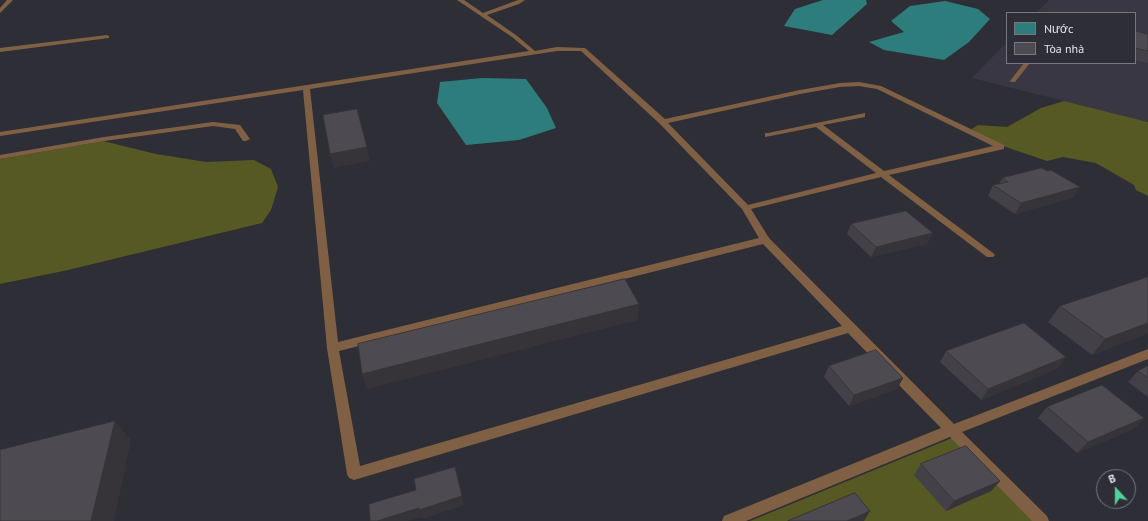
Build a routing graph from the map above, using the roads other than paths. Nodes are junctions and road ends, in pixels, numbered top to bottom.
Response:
1 (10, 0) edge
2 (460, 0) edge
3 (522, 0) edge
4 (0, 10) edge
5 (483, 15) junction
6 (107, 37) dead end
7 (0, 50) edge
8 (534, 53) junction
9 (1025, 64) edge
10 (1013, 81) dead end
11 (306, 88) junction
12 (862, 115) dead end
13 (663, 122) junction
14 (818, 125) junction
15 (0, 134) edge
16 (768, 135) dead end
17 (246, 139) dead end
18 (0, 157) edge
19 (882, 174) junction
20 (746, 208) junction
21 (765, 240) junction
22 (990, 255) dead end
23 (850, 328) junction
24 (333, 348) junction
25 (1148, 354) edge
26 (952, 430) junction
27 (729, 521) edge
28 (1042, 521) edge

1 - 4 lane
2 - 5 lane
3 - 5 lane
5 - 8 lane
6 - 7 lane
8 - 11 lane
8 - 13 lane
9 - 10 lane
11 - 15 lane
11 - 24 lane
12 - 14 lane
13 - 19 lane
13 - 20 lane
14 - 16 lane
14 - 19 lane
17 - 18 lane
19 - 20 lane
19 - 22 lane
20 - 21 lane
21 - 23 lane
21 - 24 lane
23 - 24 lane
23 - 26 lane
25 - 26 lane
26 - 27 lane
26 - 28 lane

